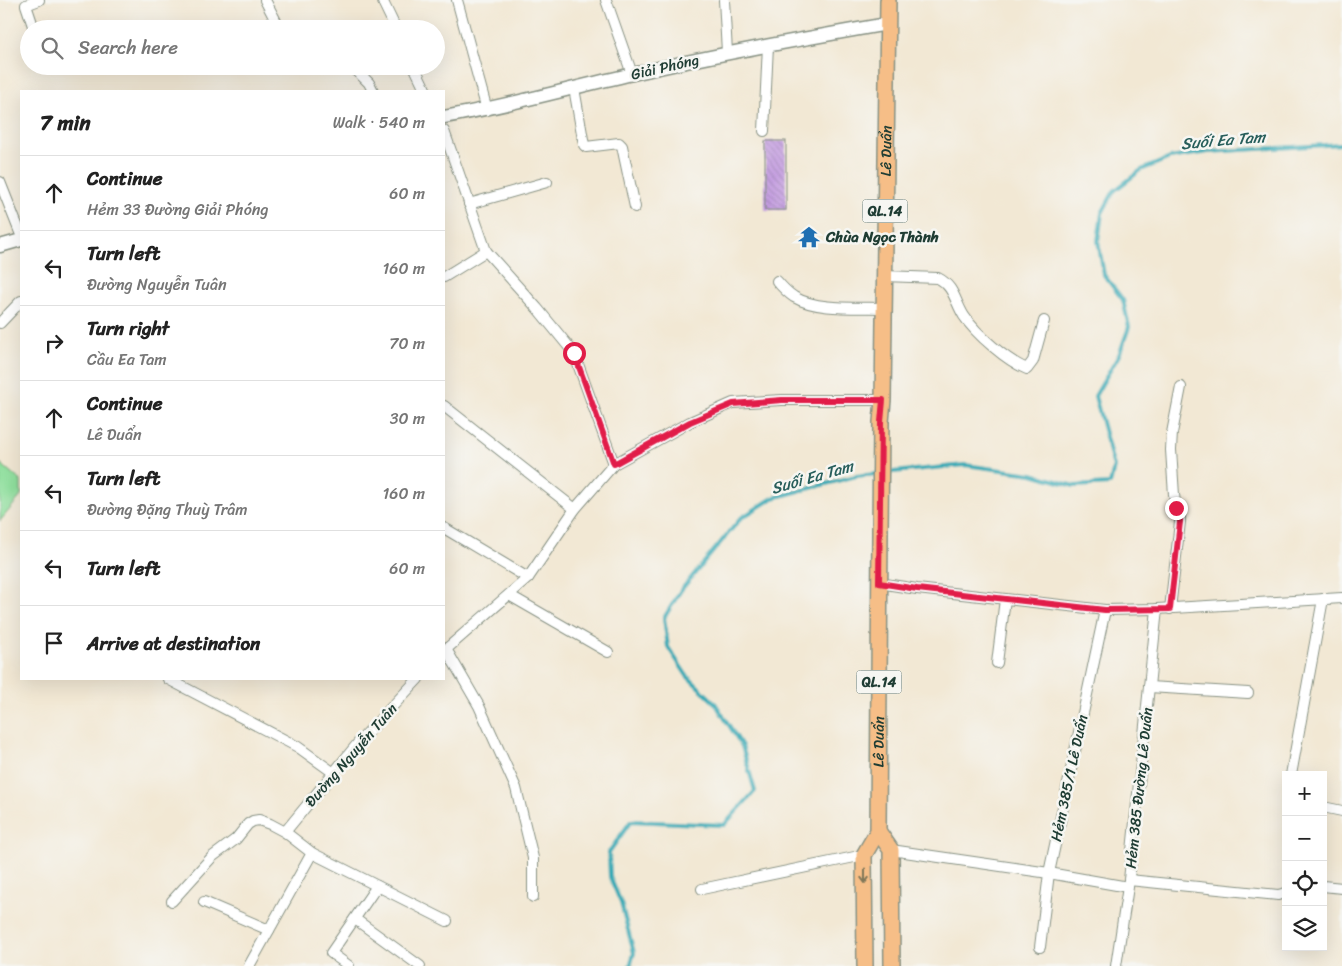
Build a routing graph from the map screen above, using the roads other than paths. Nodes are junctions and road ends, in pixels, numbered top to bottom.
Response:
1 (40, 0) edge
2 (265, 0) edge
3 (457, 0) edge
4 (606, 0) edge
5 (724, 0) edge
6 (888, 0) edge
7 (383, 2) dead end
8 (31, 20) edge
9 (275, 20) edge
10 (392, 20) edge
11 (887, 24) junction
12 (768, 45) junction
13 (727, 52) junction
14 (632, 74) junction
15 (361, 75) edge
16 (418, 75) edge
17 (574, 88) junction
18 (373, 90) edge
19 (426, 90) edge
20 (488, 110) junction
21 (445, 117) edge
22 (764, 132) dead end
23 (445, 133) edge
24 (0, 182) edge
25 (547, 182) dead end
26 (469, 204) junction
27 (635, 207) dead end
28 (20, 232) edge
29 (20, 240) edge
30 (0, 246) edge
31 (486, 251) junction
32 (445, 276) edge
33 (884, 276) junction
34 (777, 281) dead end
35 (20, 303) edge
36 (884, 308) junction
37 (1044, 321) dead end
38 (0, 323) edge
39 (1181, 387) dead end
40 (883, 400) junction
41 (445, 407) edge
42 (614, 464) junction
43 (575, 509) junction
44 (445, 529) edge
45 (528, 578) junction
46 (879, 583) junction
47 (509, 595) junction
48 (1005, 598) junction
49 (1342, 598) edge
50 (1323, 599) junction
51 (1157, 609) junction
52 (1170, 609) junction
53 (1105, 610) junction
54 (445, 650) edge
55 (608, 652) dead end
56 (997, 662) dead end
57 (170, 680) edge
58 (417, 680) edge
59 (1149, 687) junction
60 (1248, 693) dead end
61 (1292, 771) edge
62 (334, 773) junction
63 (1327, 808) edge
64 (1342, 811) edge
65 (878, 831) junction
66 (285, 832) junction
67 (891, 850) junction
68 (312, 853) junction
69 (864, 855) junction
70 (1049, 873) junction
71 (1129, 884) junction
72 (377, 886) junction
73 (1327, 886) edge
74 (702, 888) dead end
75 (1342, 888) edge
76 (1282, 894) edge
77 (533, 897) dead end
78 (172, 901) dead end
79 (204, 902) dead end
80 (354, 919) junction
81 (447, 921) dead end
82 (269, 930) junction
83 (1040, 947) dead end
84 (249, 966) edge
85 (349, 966) edge
86 (420, 966) edge
87 (865, 966) edge
88 (892, 966) edge
89 (1116, 966) edge

1 - 8 street
2 - 9 street
3 - 20 street
4 - 14 street
5 - 13 street
6 - 11 main road, Lê Duẩn / QL.14
7 - 10 street
11 - 12 street, Giải Phóng
11 - 33 main road, Lê Duẩn / QL.14
12 - 13 street, Giải Phóng
12 - 22 street
13 - 14 street, Giải Phóng
14 - 17 street, Giải Phóng
15 - 18 street
16 - 19 street
17 - 20 street, Giải Phóng
17 - 27 street
20 - 21 street, Giải Phóng
23 - 26 street
24 - 28 street
25 - 26 street
26 - 31 street
29 - 30 street
31 - 32 street
31 - 42 street
33 - 36 main road, Lê Duẩn / QL.14
33 - 37 street
34 - 36 street
35 - 38 street
36 - 40 main road, Lê Duẩn / QL.14
39 - 52 street
40 - 42 street
40 - 46 main road, Lê Duẩn / QL.14
41 - 43 street
42 - 43 street
43 - 45 street
44 - 45 street
45 - 47 street
46 - 48 street
46 - 65 main road, Lê Duẩn / QL.14
47 - 54 street
47 - 55 street
48 - 53 street
48 - 56 street
49 - 50 street
50 - 52 street
50 - 61 street
51 - 52 street
51 - 53 street
51 - 59 street, Hẻm 385 Đường Lê Duẩn
53 - 70 street, Hẻm 385/1 Lê Duẩn
54 - 77 street
57 - 62 street
58 - 62 street, Đường Nguyễn Tuân
59 - 60 street
59 - 71 street, Hẻm 385 Đường Lê Duẩn
62 - 66 street, Đường Nguyễn Tuân
63 - 64 street
65 - 67 main road
65 - 69 main road
66 - 68 street
66 - 78 street
67 - 70 street
67 - 88 main road
68 - 72 street
68 - 82 street
69 - 74 street
69 -> 87 main road
70 - 71 street
70 - 83 street, Hẻm 385/1 Lê Duẩn
71 - 76 street
71 - 89 street, Hẻm 385 Đường Lê Duẩn
72 - 80 street
72 - 81 street
73 - 75 street
79 - 82 street
80 - 85 street
80 - 86 street
82 - 84 street

